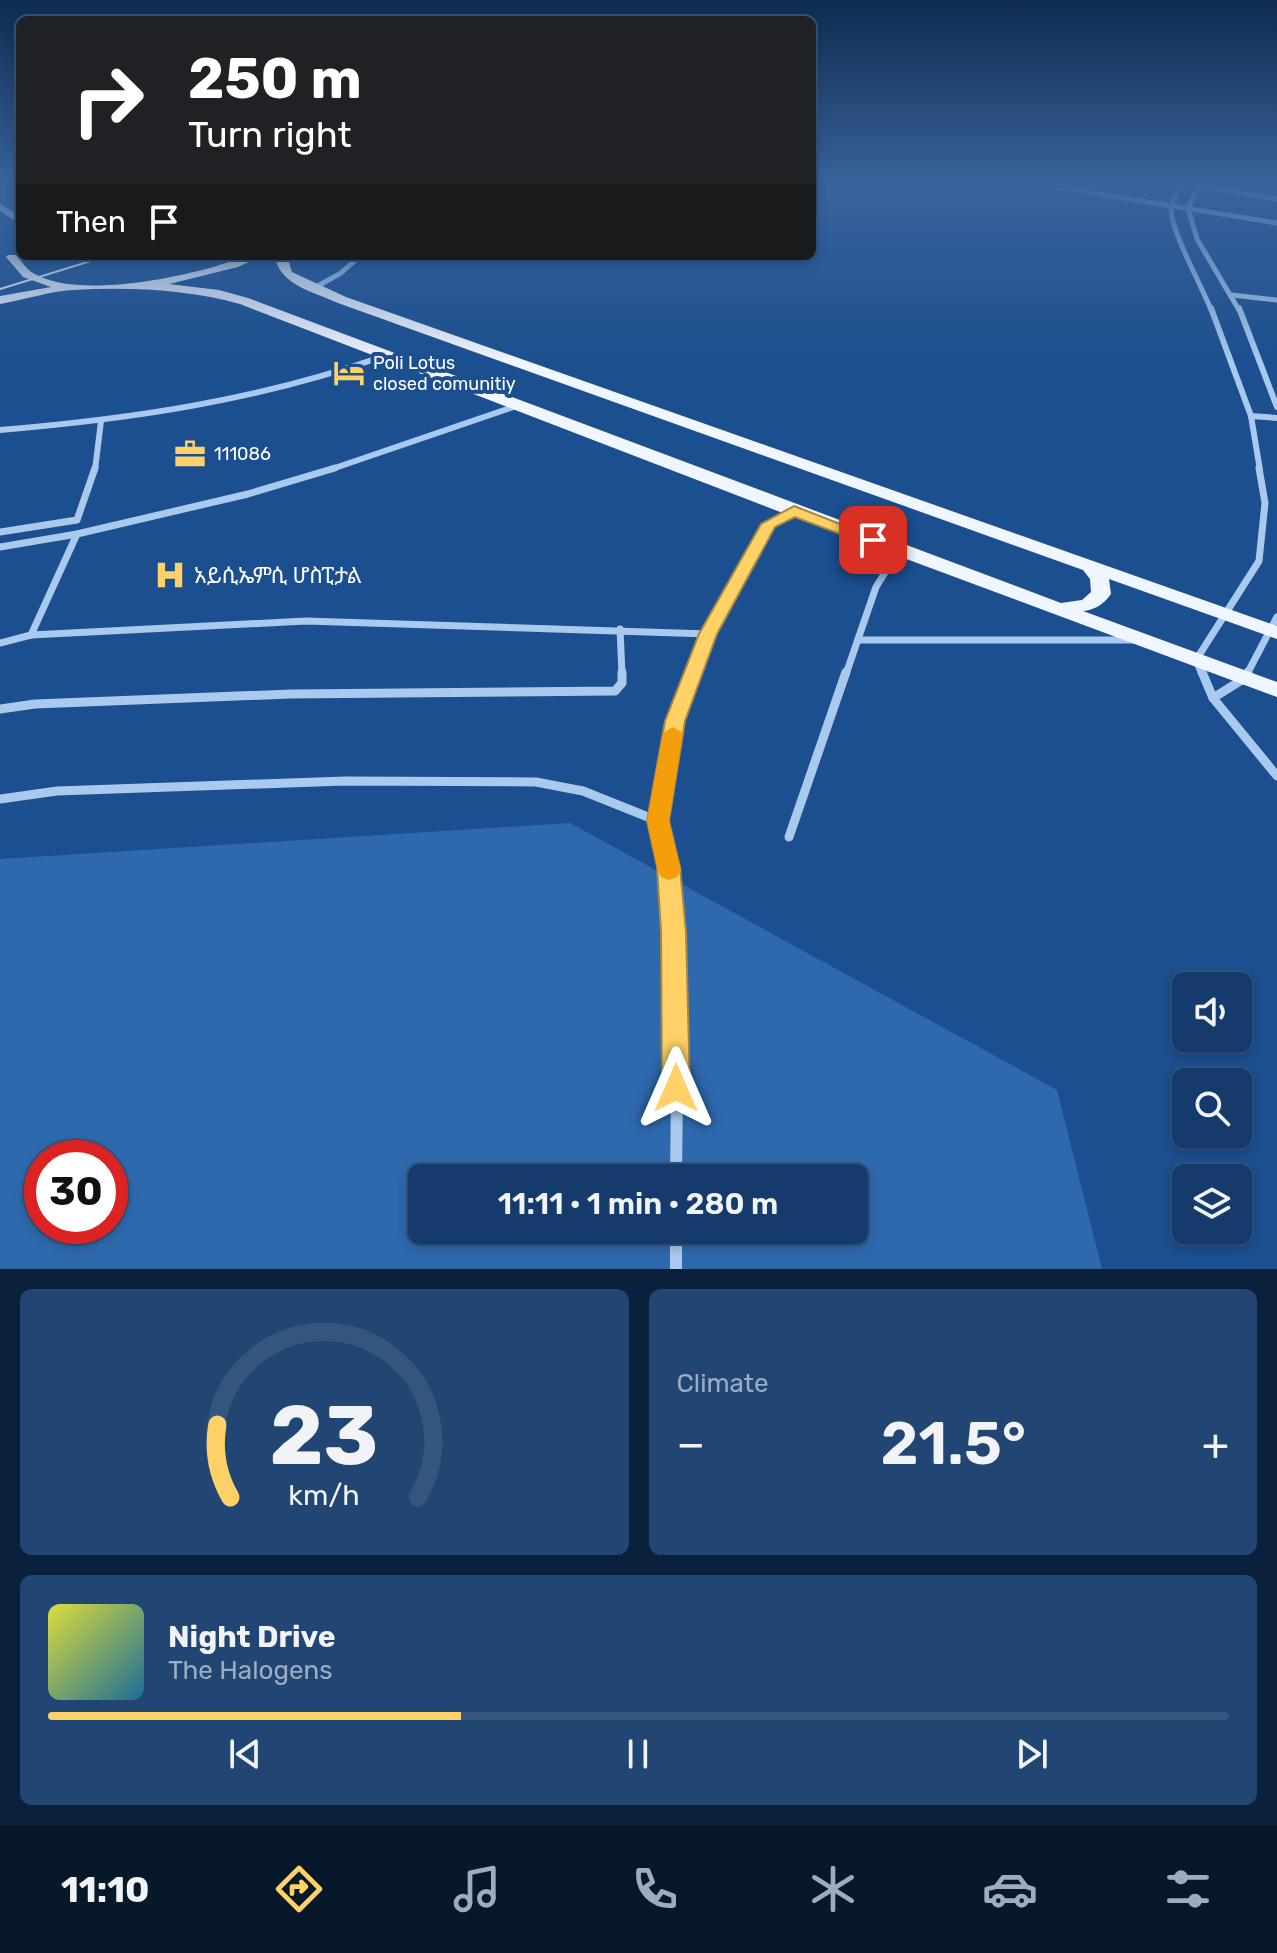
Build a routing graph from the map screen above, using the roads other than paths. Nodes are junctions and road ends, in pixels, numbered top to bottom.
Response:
1 (1182, 243) edge
2 (1200, 243) edge
3 (11, 256) edge
4 (246, 260) edge
5 (282, 260) edge
6 (356, 260) edge
7 (144, 285) junction
8 (77, 287) junction
9 (314, 288) junction
10 (1232, 295) junction
11 (0, 300) edge
12 (1277, 300) edge
13 (384, 356) junction
14 (516, 406) junction
15 (1277, 407) edge
16 (1251, 416) junction
17 (1277, 418) edge
18 (101, 421) junction
19 (0, 430) edge
20 (794, 511) junction
21 (0, 532) edge
22 (77, 534) junction
23 (0, 547) edge
24 (899, 550) junction
25 (1088, 564) junction
26 (1056, 608) junction
27 (1224, 615) junction
28 (1275, 627) edge
29 (620, 629) junction
30 (708, 634) junction
31 (31, 635) junction
32 (858, 640) junction
33 (1139, 640) junction
34 (0, 643) edge
35 (1196, 660) junction
36 (1245, 678) junction
37 (1277, 690) edge
38 (1213, 698) junction
39 (0, 709) edge
40 (1277, 776) edge
41 (0, 799) edge
42 (658, 821) junction
43 (789, 837) dead end
44 (676, 1164) edge
45 (676, 1244) edge
46 (676, 1269) edge

1 - 16 street
2 - 10 street
3 - 8 main road
4 - 7 main road
5 - 9 main road
6 - 9 street
7 - 8 main road
7 - 13 main road
8 - 11 main road
9 - 25 main road
10 - 12 street
10 - 15 street
13 - 14 main road
13 - 18 street
14 - 20 main road
14 - 22 street
16 - 17 street
16 - 27 street
18 - 19 street
18 - 21 street
20 - 24 main road
20 - 30 street
22 - 23 street
22 - 31 street
24 - 26 main road
24 - 32 street
25 - 26 main road
25 - 27 main road
26 - 33 main road
27 - 28 main road
27 - 35 street
28 - 36 street
29 - 30 street
29 - 31 street
29 - 39 street
30 - 42 street
31 - 34 street
32 - 33 street
32 - 43 street
33 - 35 main road
35 - 36 main road
35 - 38 street
36 - 37 main road
36 - 38 street
38 - 40 street
41 - 42 street
42 - 44 street
45 - 46 street

